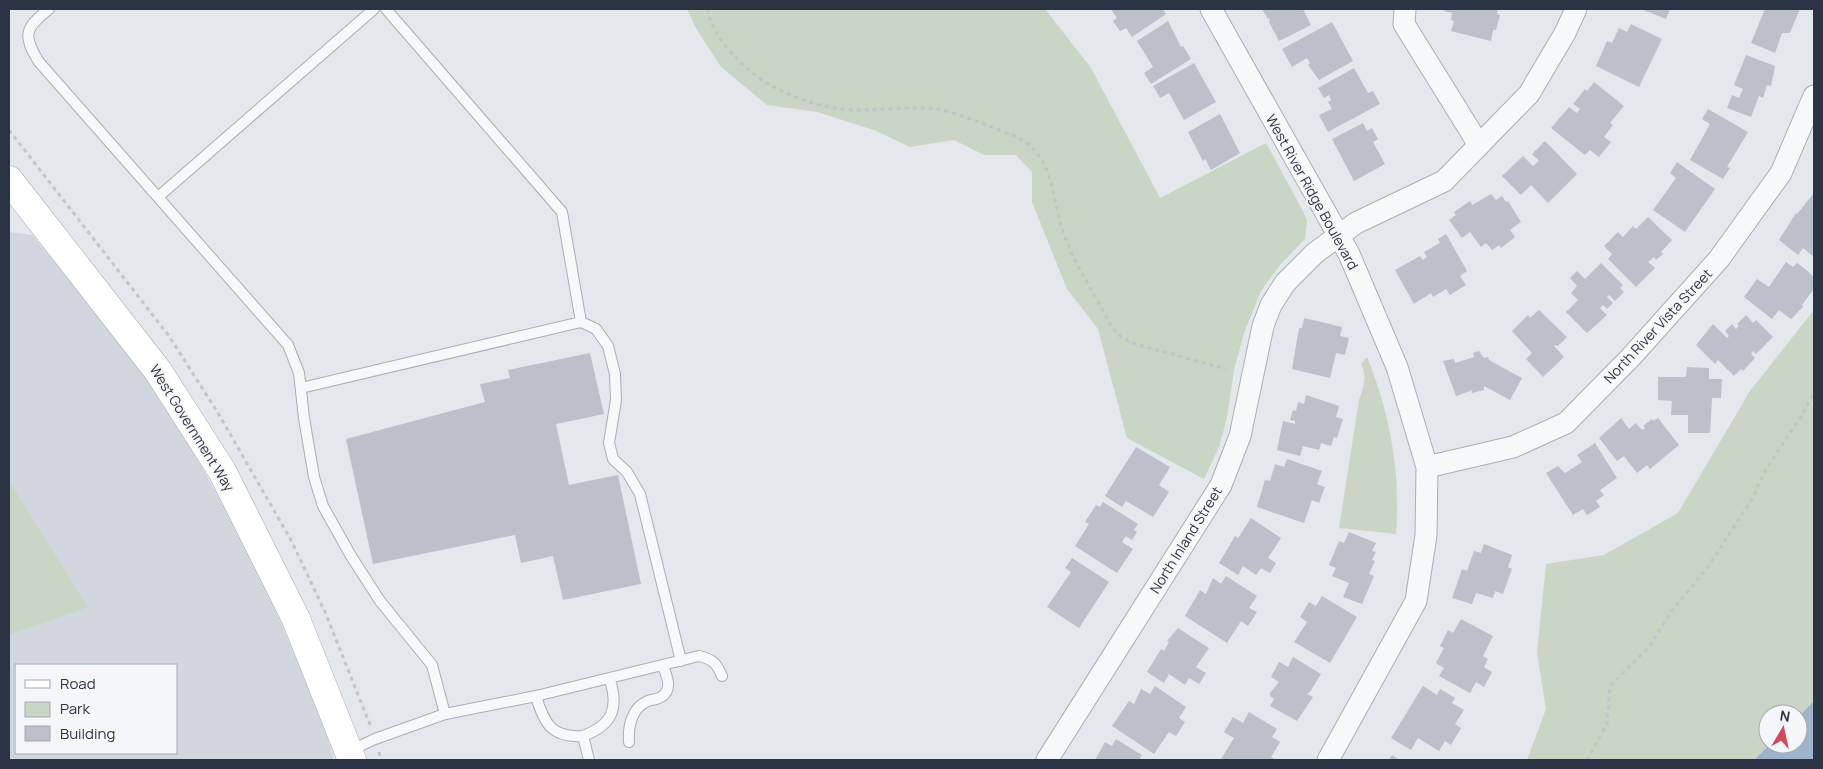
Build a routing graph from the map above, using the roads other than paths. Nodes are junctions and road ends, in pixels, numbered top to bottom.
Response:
1 (49, 9) edge
2 (374, 9) edge
3 (386, 9) edge
4 (1211, 9) edge
5 (1405, 9) edge
6 (1576, 9) edge
7 (1814, 96) edge
8 (1479, 145) junction
9 (9, 180) edge
10 (158, 197) junction
11 (1339, 236) junction
12 (581, 322) junction
13 (301, 388) junction
14 (1427, 467) junction
15 (681, 661) junction
16 (663, 666) junction
17 (722, 676) dead end
18 (610, 680) junction
19 (536, 696) junction
20 (445, 714) junction
21 (584, 736) junction
22 (628, 742) dead end
23 (350, 756) edge
24 (589, 760) edge
25 (1048, 760) edge
26 (1328, 760) edge

1 - 10 lane
2 - 10 lane
3 - 12 lane
4 - 11 street, West River Ridge Boulevard
5 - 8 street
6 - 8 street, North Inland Street
7 - 14 street, North River Vista Street
8 - 11 street, North Inland Street
9 - 23 main road, West Government Way
10 - 13 lane
11 - 14 street, West River Ridge Boulevard
11 - 25 street, North Inland Street
12 - 13 lane
12 - 15 lane
13 - 20 lane
14 - 26 street, West River Ridge Boulevard
15 - 16 lane
15 - 17 lane
16 - 18 lane
16 - 22 lane
18 - 19 lane
18 - 21 lane
19 - 20 lane
19 - 21 lane
20 - 23 lane
21 - 24 lane

